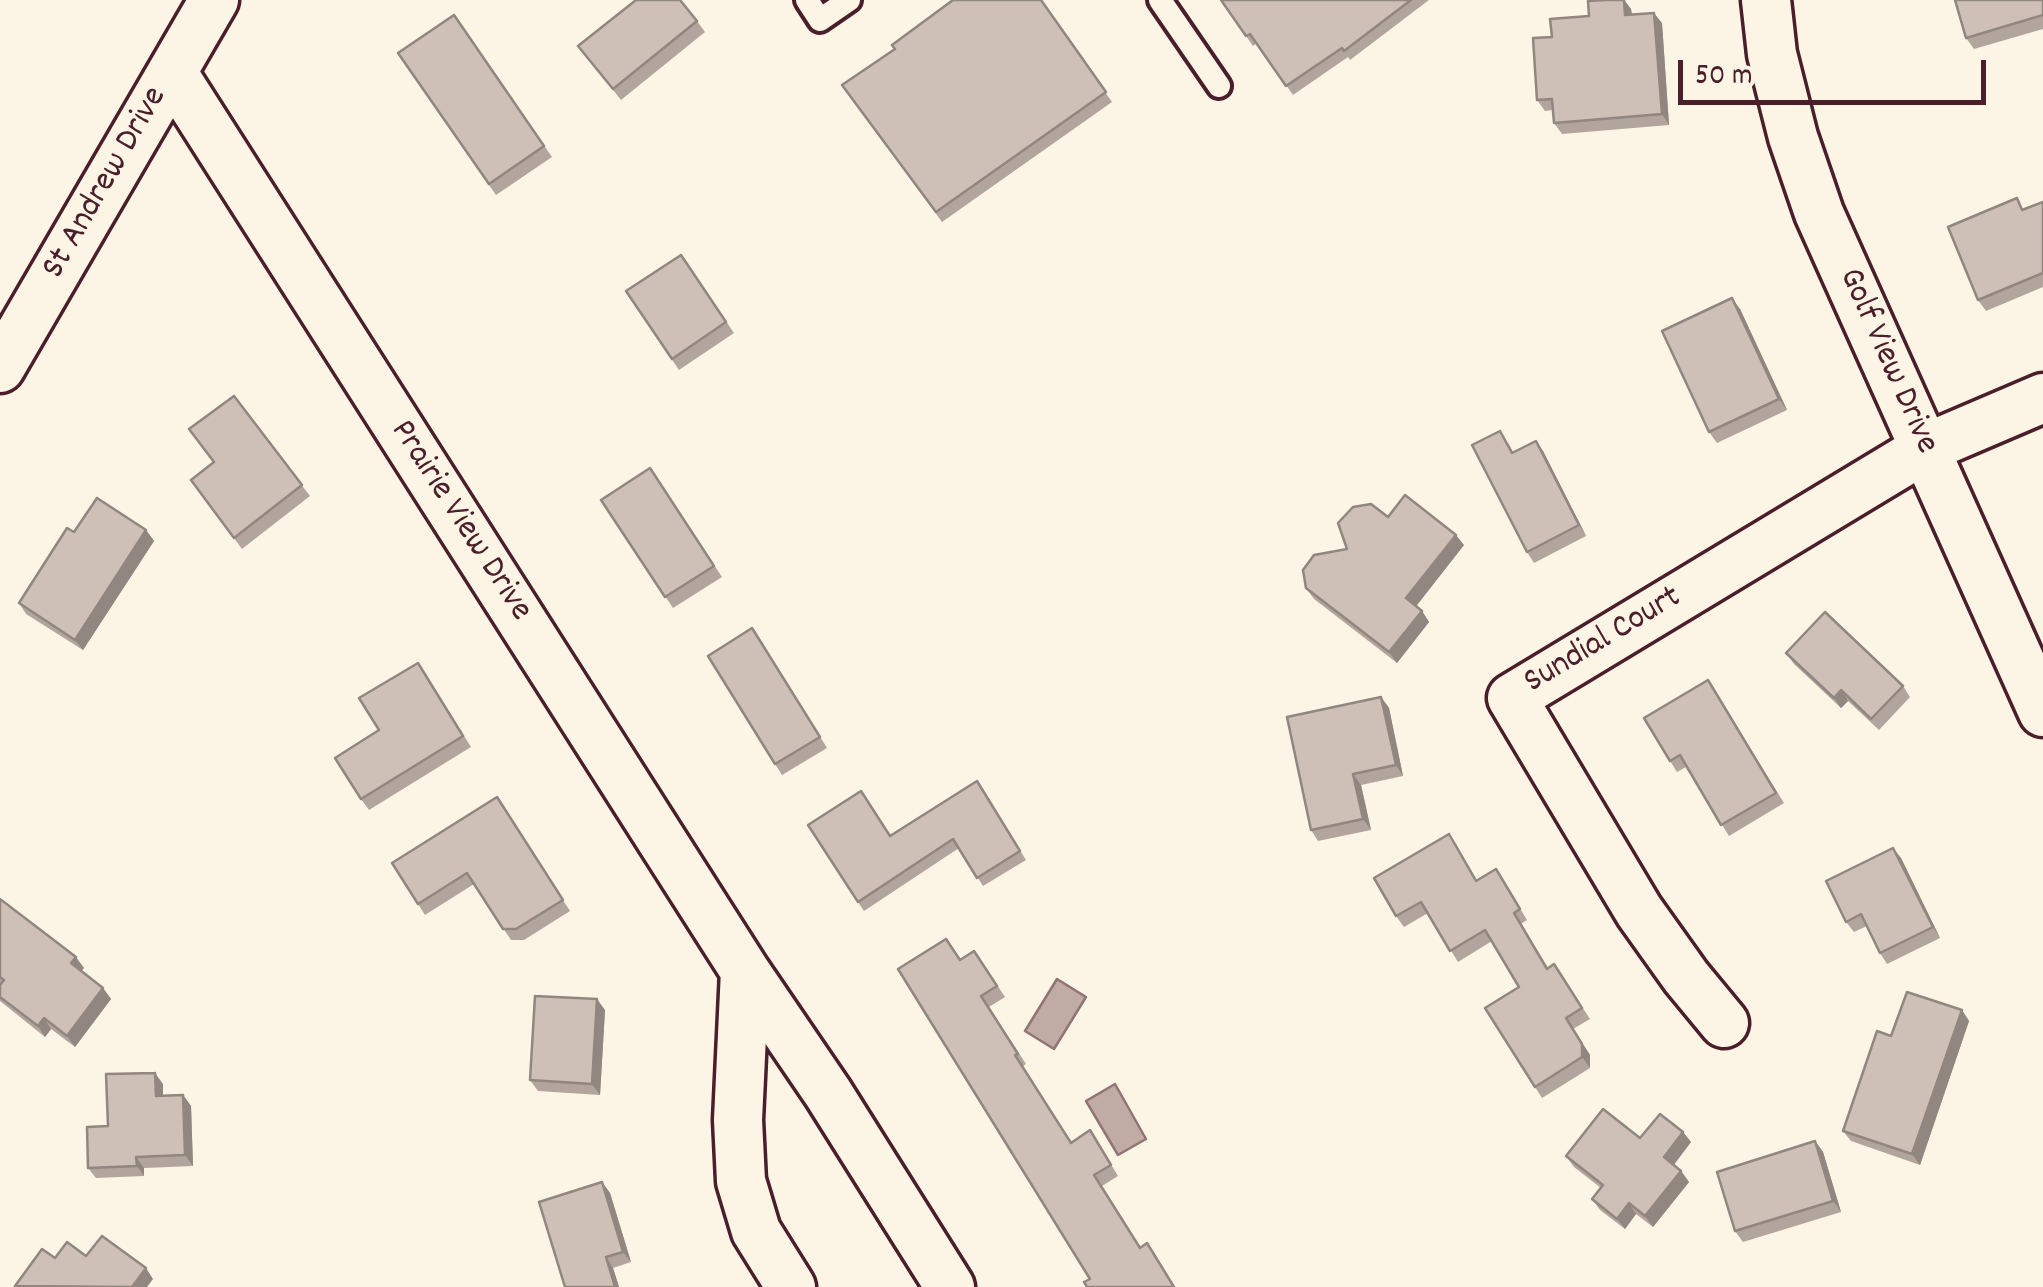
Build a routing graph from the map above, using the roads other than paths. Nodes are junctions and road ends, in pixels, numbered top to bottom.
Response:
1 (214, 0) edge
2 (807, 0) edge
3 (849, 0) edge
4 (1160, 0) edge
5 (1766, 0) edge
6 (172, 72) junction
7 (1219, 86) dead end
8 (0, 368) edge
9 (2043, 398) edge
10 (1926, 448) junction
11 (2043, 712) edge
12 (745, 971) junction
13 (1724, 1023) dead end
14 (791, 1287) edge
15 (950, 1287) edge

1 - 6 street, St Andrew Drive
2 - 3 lane
4 - 7 lane
5 - 10 street, Golf View Drive
6 - 8 street, St Andrew Drive
6 - 12 street, Prairie View Drive
9 - 10 street
10 - 11 street, Golf View Drive
10 - 13 street, Sundial Court
12 - 14 street
12 - 15 street, Prairie View Drive

